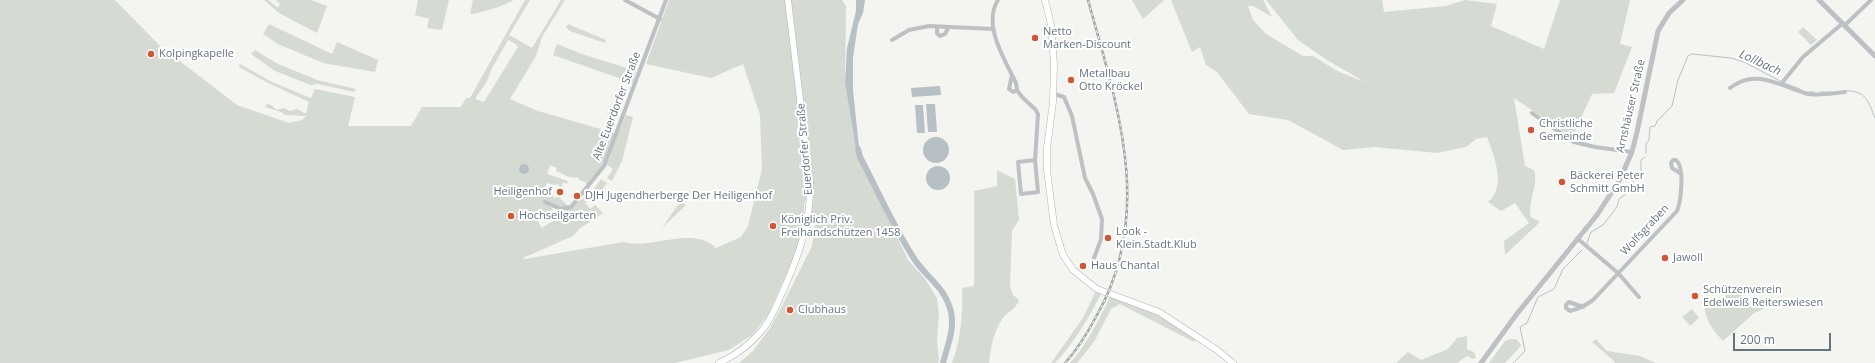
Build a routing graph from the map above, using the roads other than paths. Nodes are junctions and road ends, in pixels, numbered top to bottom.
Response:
1 (625, 0) edge
2 (666, 0) edge
3 (788, 0) edge
4 (998, 0) edge
5 (1045, 0) edge
6 (1819, 0) edge
7 (1871, 0) edge
8 (1679, 1) edge
9 (660, 19) junction
10 (1844, 24) junction
11 (938, 27) junction
12 (948, 28) junction
13 (993, 29) junction
14 (892, 40) dead end
15 (1875, 56) edge
16 (1012, 74) junction
17 (1782, 82) junction
18 (1730, 88) dead end
19 (1017, 90) junction
20 (1845, 92) dead end
21 (1054, 94) junction
22 (1532, 113) dead end
23 (1632, 152) junction
24 (1034, 160) junction
25 (1680, 173) dead end
26 (545, 202) dead end
27 (1577, 238) junction
28 (1092, 261) dead end
29 (1618, 272) junction
30 (1639, 297) dead end
31 (1583, 307) dead end
32 (719, 363) edge
33 (1233, 363) edge
34 (1481, 363) edge

1 - 9 street
2 - 9 street, Alte Euerdorfer Straße
3 - 32 main road, Euerdorfer Straße
4 - 13 street
5 - 21 main road
6 - 10 street
7 - 10 street
8 - 23 street, Arnshäuser Straße
9 - 26 street, Alte Euerdorfer Straße
10 - 15 street
10 - 17 street
11 - 12 street
11 - 12 street
11 - 14 street
12 - 13 street
13 - 16 street
16 - 19 street
16 - 19 street
17 - 18 street
17 - 20 street
19 - 24 street
21 - 28 street
21 - 33 main road
22 - 23 street
23 - 27 street, Arnshäuser Straße
24 - 24 street
25 - 29 street, Wolfsgraben
27 - 29 street
27 - 34 street, Arnshäuser Straße
29 - 30 street
29 - 31 street, Wolfsgraben

